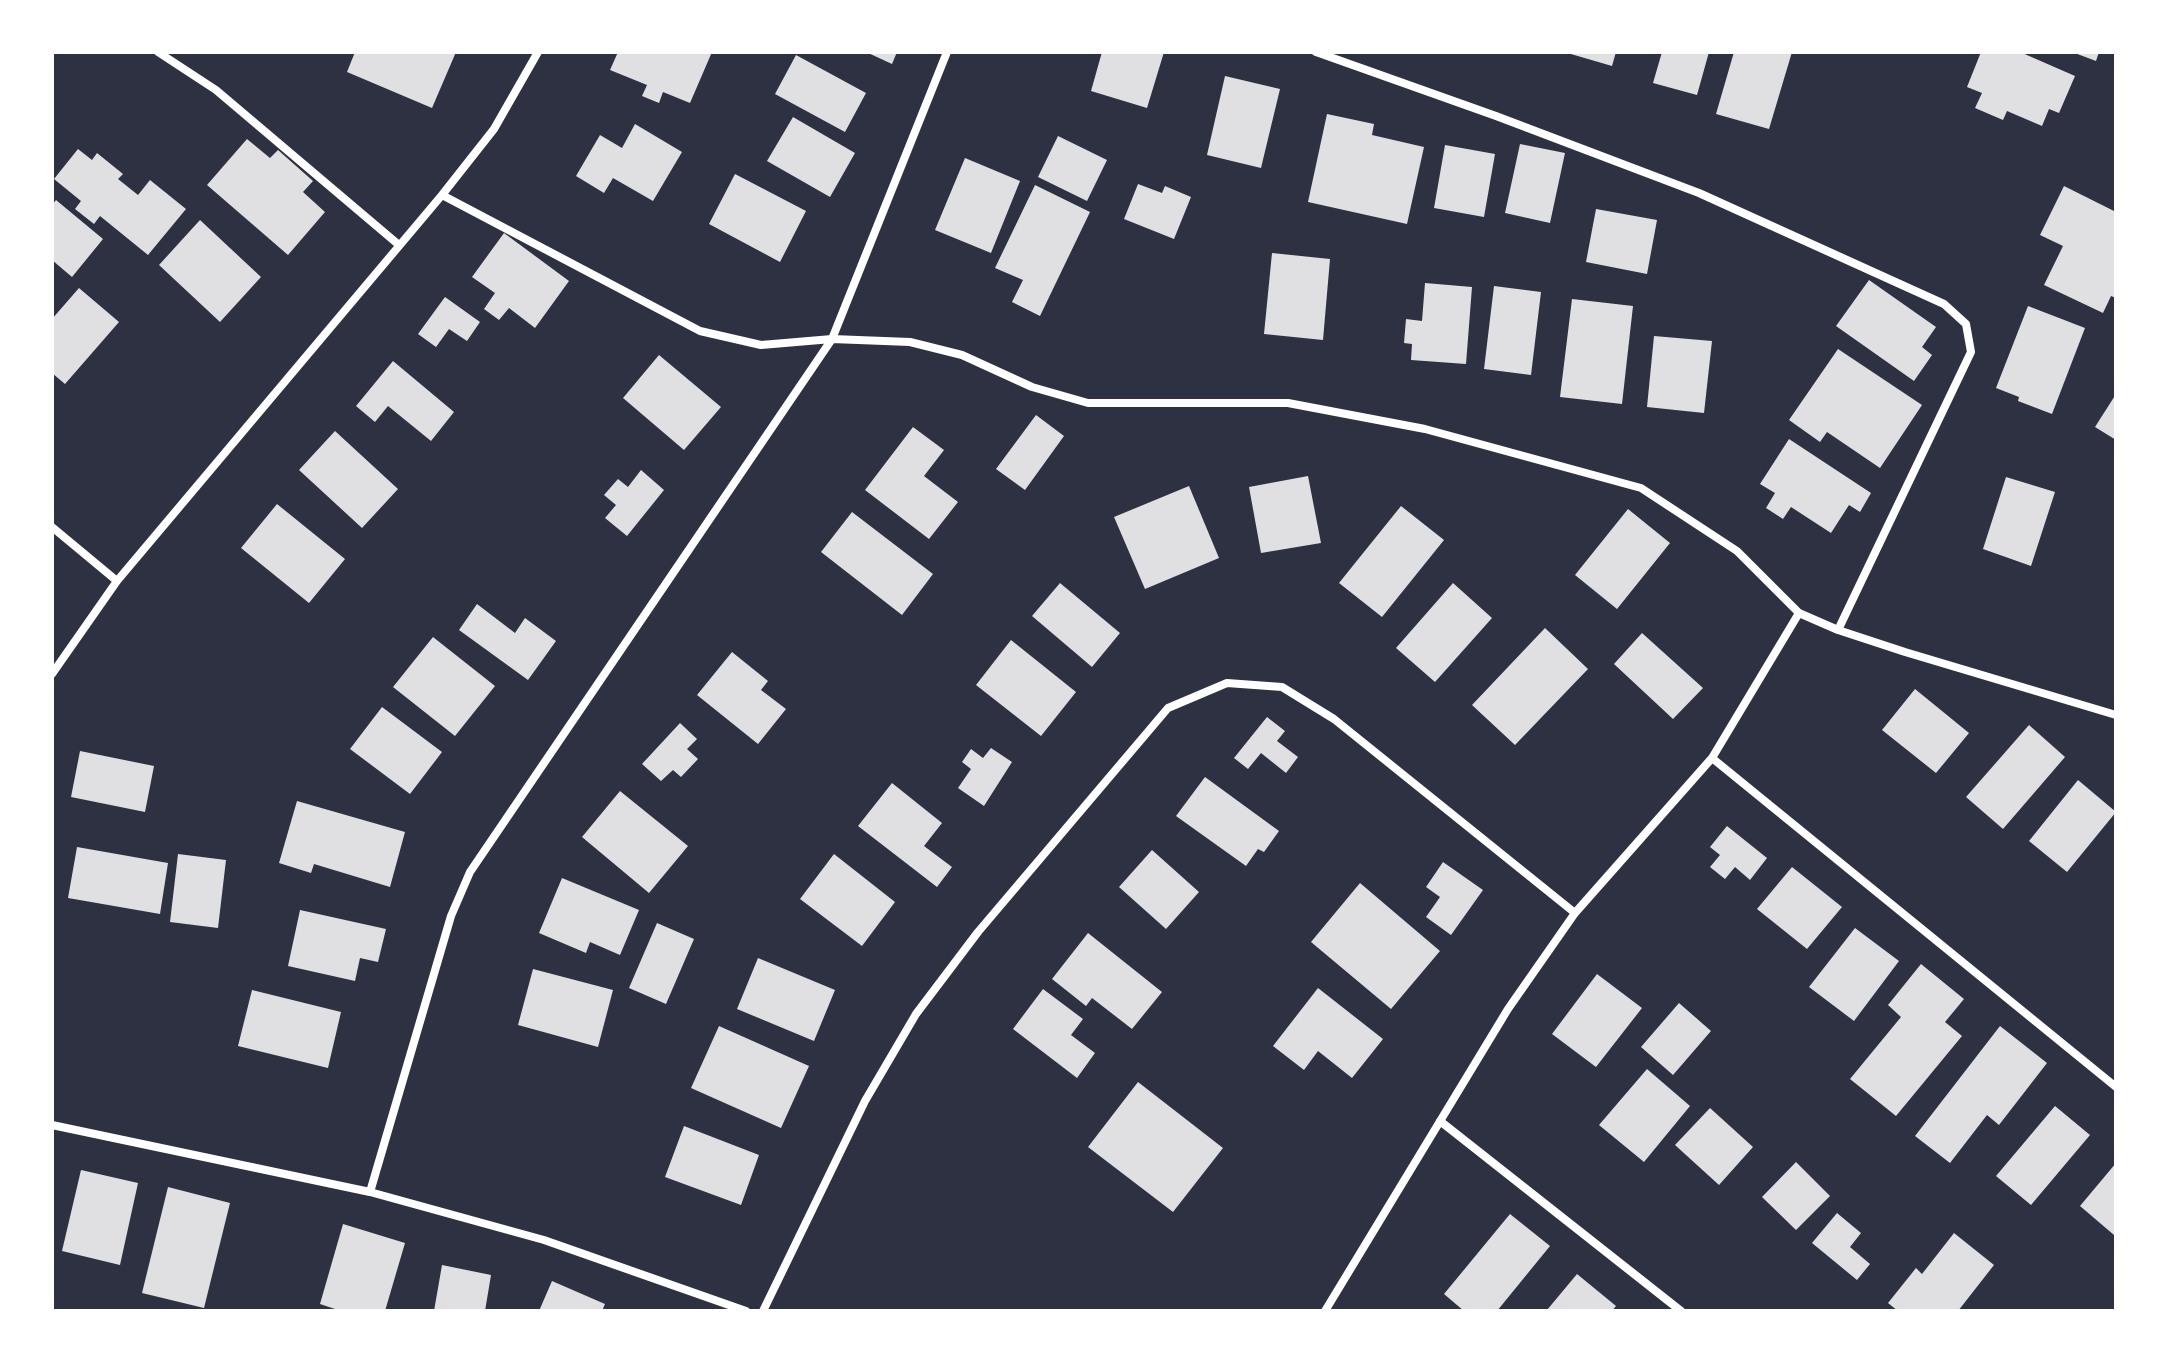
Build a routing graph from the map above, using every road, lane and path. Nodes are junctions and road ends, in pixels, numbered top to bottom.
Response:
1 (158, 52) edge
2 (538, 52) edge
3 (947, 52) edge
4 (1316, 52) edge
5 (442, 195) junction
6 (399, 245) junction
7 (832, 339) junction
8 (52, 527) edge
9 (117, 581) junction
10 (1799, 613) junction
11 (1838, 630) junction
12 (52, 674) edge
13 (2116, 715) edge
14 (1712, 758) junction
15 (1575, 913) junction
16 (2116, 1087) edge
17 (1440, 1121) junction
18 (52, 1125) edge
19 (370, 1192) junction
20 (746, 1311) edge
21 (763, 1311) edge
22 (1325, 1311) edge
23 (1681, 1311) edge

1 - 6 street
2 - 5 street
3 - 7 street
4 - 11 street
5 - 6 street
5 - 7 street
6 - 9 street
7 - 10 street
7 - 19 street
8 - 9 street
9 - 12 street
10 - 11 street
10 - 14 street
11 - 13 street
14 - 15 street
14 - 16 street
15 - 17 street
15 - 21 street
17 - 22 street
17 - 23 street
18 - 19 street
19 - 20 street

